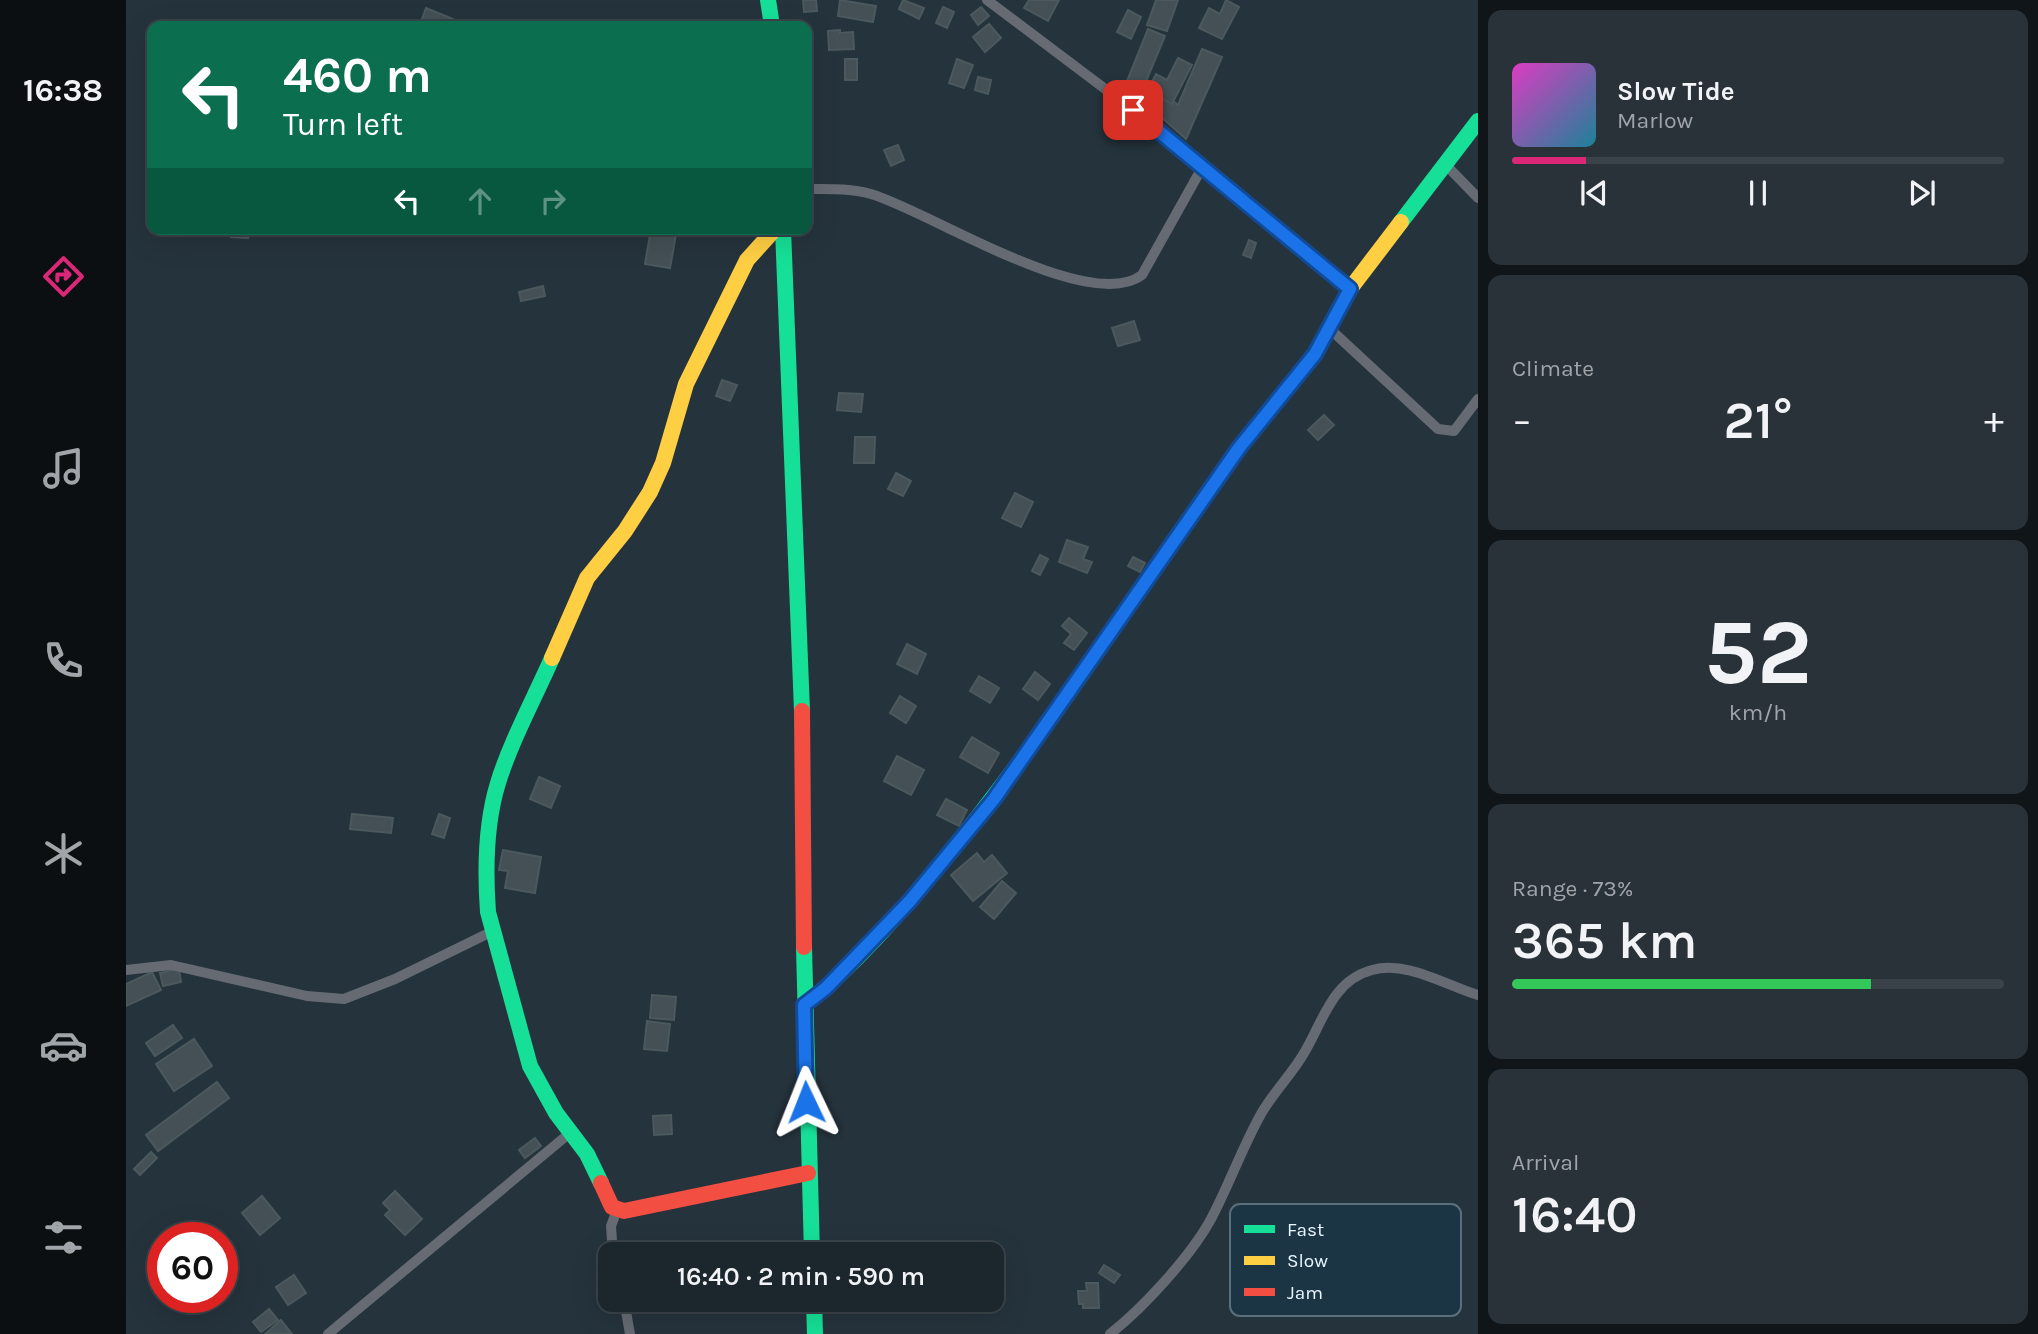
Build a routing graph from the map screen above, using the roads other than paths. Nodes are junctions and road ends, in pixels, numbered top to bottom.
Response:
1 (768, 0) edge
2 (987, 0) edge
3 (771, 21) edge
4 (1478, 121) edge
5 (1446, 165) junction
6 (1203, 166) junction
7 (812, 189) edge
8 (1478, 198) edge
9 (770, 235) edge
10 (783, 235) edge
11 (1350, 289) junction
12 (1330, 329) junction
13 (1478, 399) edge
14 (493, 931) junction
15 (126, 970) edge
16 (1478, 995) edge
17 (804, 1005) junction
18 (571, 1132) junction
19 (808, 1173) junction
20 (617, 1210) junction
21 (611, 1242) edge
22 (811, 1242) edge
23 (626, 1312) edge
24 (814, 1312) edge
25 (328, 1334) edge
26 (630, 1334) edge
27 (815, 1334) edge
28 (1110, 1334) edge

1 - 3 street
2 - 6 street
4 - 5 street
5 - 8 street
5 - 11 street
6 - 7 street
6 - 11 street
9 - 14 street
10 - 17 street
11 - 12 street
12 - 13 street
12 - 17 street
14 - 15 street
14 - 18 street
16 - 28 street
17 - 19 street
18 - 20 street
18 - 25 street
19 - 20 street
19 - 22 street
20 - 21 street
23 - 26 street
24 - 27 street

